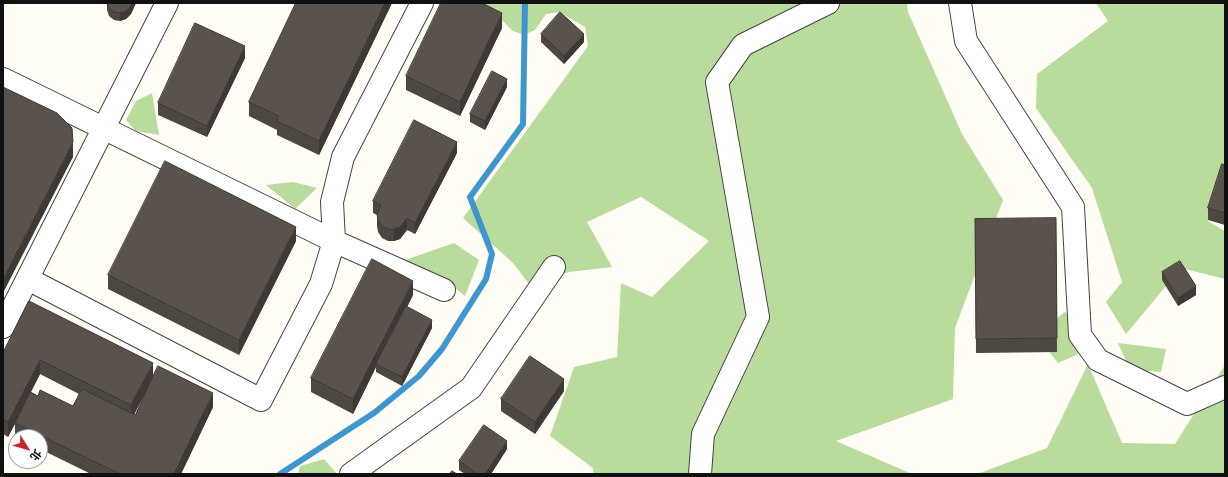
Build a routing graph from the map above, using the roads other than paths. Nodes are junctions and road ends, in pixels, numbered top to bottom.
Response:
1 (167, 3) edge
2 (422, 3) edge
3 (828, 3) edge
4 (960, 3) edge
5 (3, 79) edge
6 (104, 129) junction
7 (334, 241) junction
8 (554, 267) dead end
9 (28, 279) junction
10 (444, 290) dead end
11 (3, 327) edge
12 (1225, 387) edge
13 (351, 474) edge
14 (700, 474) edge

1 - 6 lane
2 - 7 lane
3 - 14 lane
4 - 12 lane
5 - 6 lane
6 - 7 lane
6 - 9 lane
7 - 9 lane
7 - 10 lane
8 - 13 lane
9 - 11 lane

